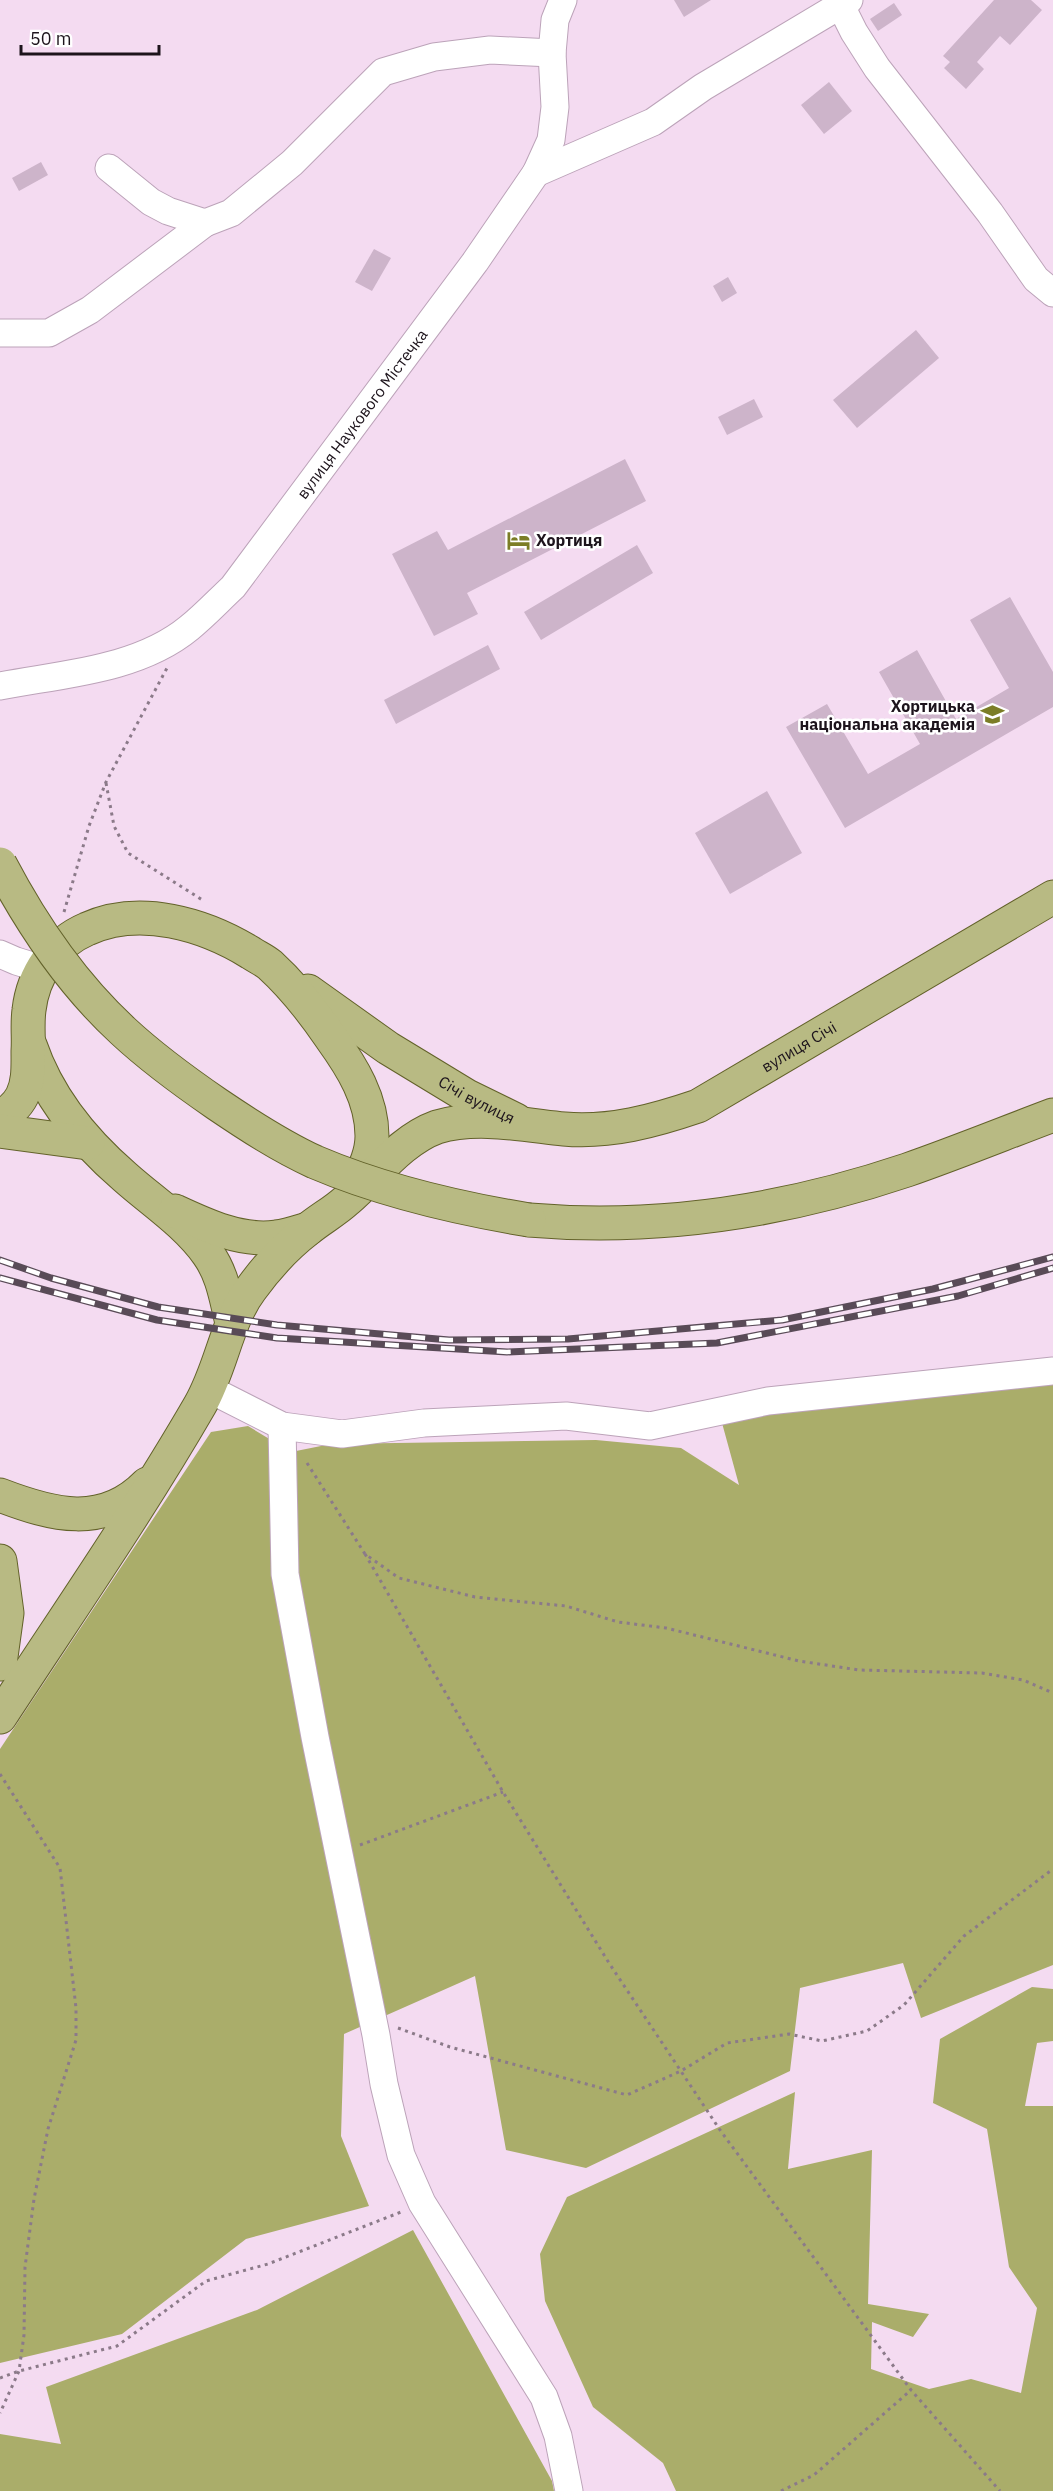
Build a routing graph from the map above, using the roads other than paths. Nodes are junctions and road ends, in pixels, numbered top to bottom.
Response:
1 (563, 0) edge
2 (842, 2) edge
3 (552, 53) junction
4 (109, 168) dead end
5 (536, 173) junction
6 (205, 223) junction
7 (1053, 293) edge
8 (0, 333) edge
9 (0, 686) edge
10 (0, 864) edge
11 (1053, 897) edge
12 (0, 954) edge
13 (269, 964) junction
14 (42, 969) junction
15 (29, 1041) junction
16 (1053, 1115) edge
17 (0, 1118) edge
18 (522, 1123) junction
19 (0, 1131) edge
20 (88, 1143) junction
21 (350, 1197) junction
22 (158, 1203) junction
23 (308, 1229) junction
24 (232, 1323) junction
25 (1053, 1371) edge
26 (209, 1389) junction
27 (282, 1426) junction
28 (165, 1465) junction
29 (0, 1495) edge
30 (0, 1561) edge
31 (0, 1664) edge
32 (0, 1717) edge
33 (569, 2491) edge

1 - 3 street, вулиця Наукового Містечка
2 - 5 street
2 - 7 street
3 - 5 street, вулиця Наукового Містечка
3 - 6 street
4 - 6 street
5 - 9 street, вулиця Наукового Містечка
6 - 8 street
10 - 16 main road, bridge
11 - 18 main road, вулиця Січі
12 - 14 street
13 - 14 main road
13 - 18 main road, Січі вулиця
13 - 21 main road
14 - 15 main road
15 - 17 main road
15 - 20 main road
18 - 21 main road, Січі вулиця
19 - 20 main road
20 - 22 main road
21 - 23 main road, Січі вулиця
22 - 23 main road
22 - 24 main road
23 - 24 main road
24 - 26 main road
25 - 27 street
26 - 27 street
26 - 28 main road
27 - 33 street
28 - 29 main road
28 - 32 main road
30 - 31 main road

